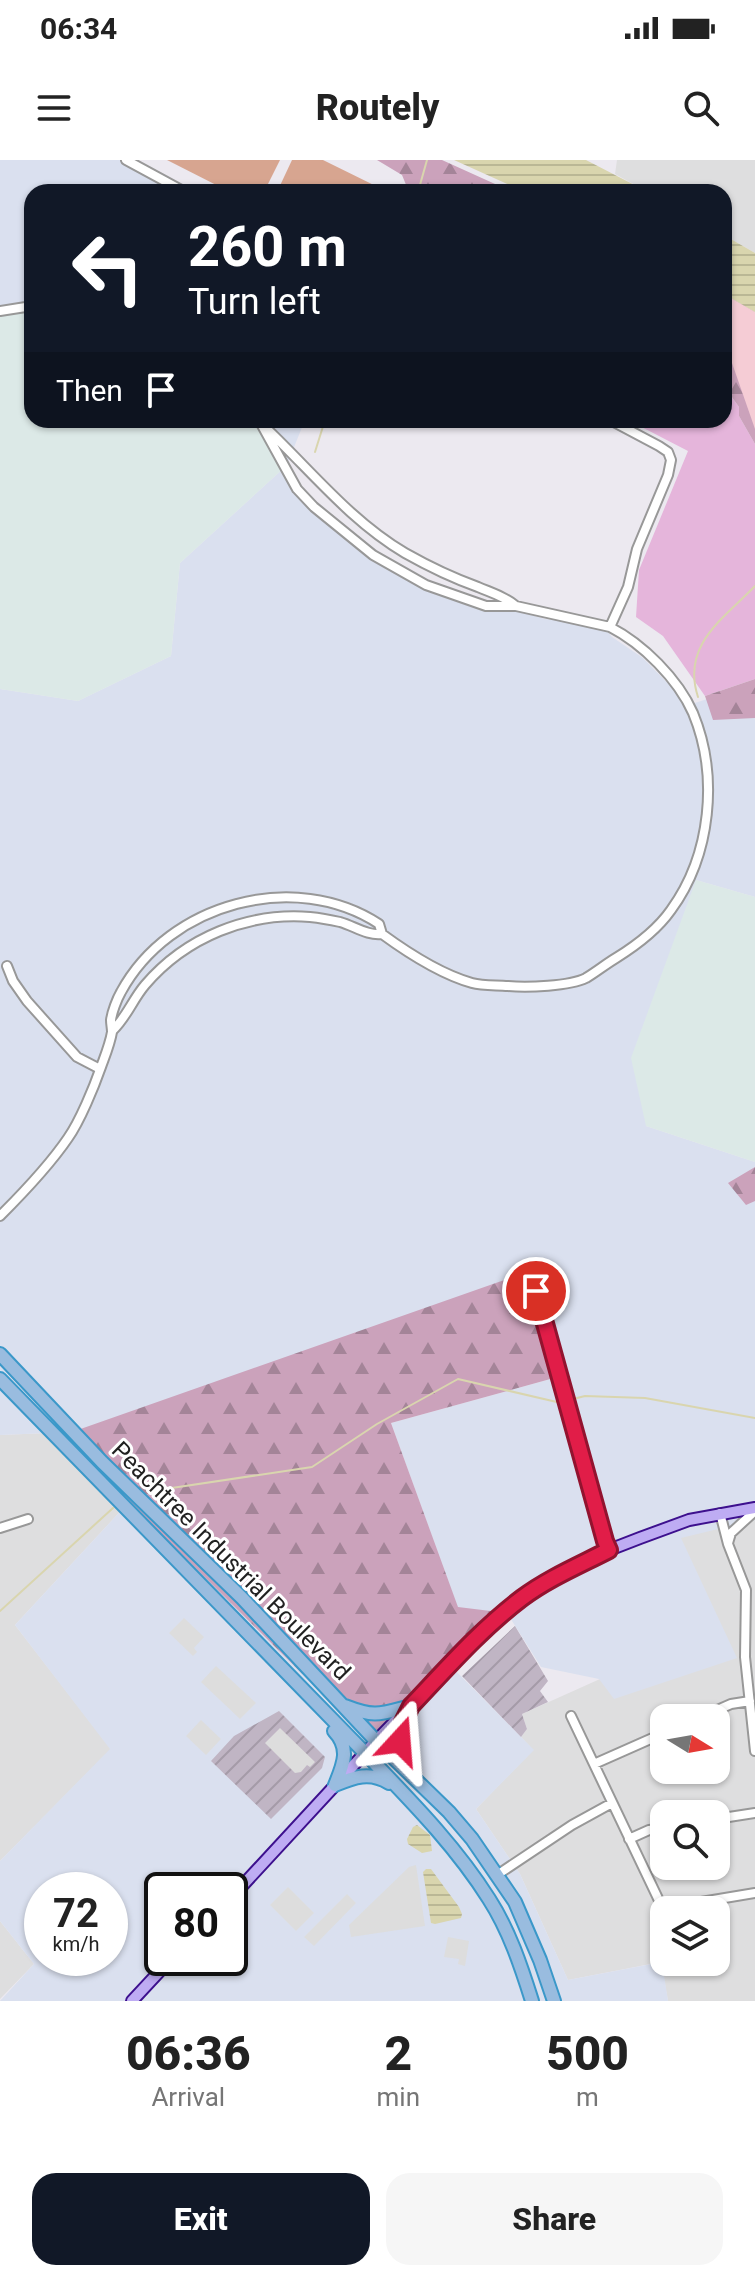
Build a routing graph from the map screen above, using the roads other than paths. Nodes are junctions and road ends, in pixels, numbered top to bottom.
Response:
1 (126, 160) edge
2 (170, 184) edge
3 (24, 307) edge
4 (0, 311) edge
5 (264, 428) edge
6 (267, 428) edge
7 (625, 428) edge
8 (516, 606) junction
9 (610, 627) junction
10 (382, 934) junction
11 (7, 966) dead end
12 (113, 1030) junction
13 (100, 1069) junction
14 (0, 1216) edge
15 (536, 1291) dead end
16 (0, 1354) edge
17 (0, 1379) edge
18 (755, 1510) edge
19 (720, 1513) junction
20 (28, 1519) dead end
21 (0, 1528) edge
22 (728, 1544) junction
23 (609, 1550) junction
24 (750, 1701) junction
25 (730, 1704) edge
26 (342, 1705) junction
27 (411, 1706) junction
28 (320, 1708) junction
29 (571, 1716) dead end
30 (650, 1739) edge
31 (376, 1741) junction
32 (755, 1751) edge
33 (365, 1753) junction
34 (594, 1764) junction
35 (417, 1783) junction
36 (335, 1785) junction
37 (399, 1789) junction
38 (612, 1803) junction
39 (755, 1813) edge
40 (730, 1817) edge
41 (650, 1830) edge
42 (629, 1839) junction
43 (497, 1875) junction
44 (248, 1879) edge
45 (755, 1893) edge
46 (657, 1896) edge
47 (730, 1897) edge
48 (155, 1976) edge
49 (132, 2001) edge
50 (532, 2001) edge
51 (554, 2001) edge

1 - 2 street
3 - 4 street
5 - 8 street
6 - 8 street
7 - 9 street
8 - 9 street
9 - 10 street
10 - 12 street
10 - 12 street
11 - 13 street
12 - 13 street
13 - 14 street
15 - 23 street
16 - 26 highway, Peachtree Industrial Boulevard
17 - 28 highway, Peachtree Industrial Boulevard
18 - 19 main road
18 - 22 street
19 - 22 street
19 - 23 main road
20 - 21 street
22 - 24 street
23 - 27 main road
24 - 25 street
24 - 32 street
26 - 27 highway
26 - 31 highway, Peachtree Industrial Boulevard
27 - 31 main road
27 - 35 highway
28 - 33 highway, Peachtree Industrial Boulevard
28 - 36 highway
29 - 34 street
30 - 34 street
31 - 33 main road
31 - 35 highway, Peachtree Industrial Boulevard
33 - 36 main road
33 - 37 highway, Peachtree Industrial Boulevard
34 - 38 street
35 - 43 highway, Peachtree Industrial Boulevard
36 - 37 highway
36 - 44 main road
37 - 50 highway, Peachtree Industrial Boulevard
38 - 42 street
38 - 43 street
39 - 40 street
41 - 42 street
42 - 46 street
43 - 51 highway, Peachtree Industrial Boulevard
45 - 47 street
48 - 49 main road

